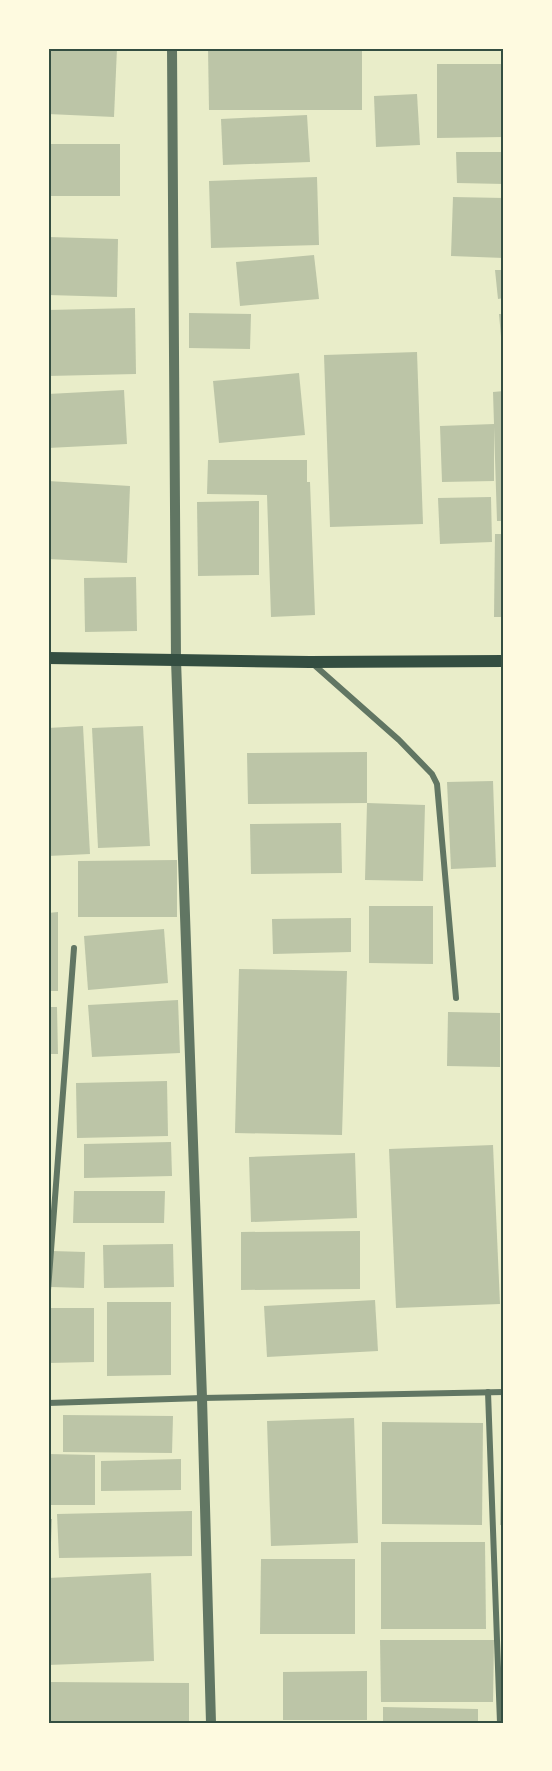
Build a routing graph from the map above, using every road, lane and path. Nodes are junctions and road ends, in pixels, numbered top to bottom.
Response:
1 (172, 48) edge
2 (48, 658) edge
3 (176, 660) junction
4 (504, 661) edge
5 (310, 662) junction
6 (74, 948) dead end
7 (456, 998) dead end
8 (48, 1290) edge
9 (488, 1392) junction
10 (504, 1392) edge
11 (202, 1398) junction
12 (48, 1403) edge
13 (211, 1723) edge
14 (500, 1723) edge

1 - 3 street
2 - 3 main road
3 - 5 main road
3 - 11 street
4 - 5 main road
5 - 7 street
6 - 8 street
9 - 10 street
9 - 11 street
9 - 14 street
11 - 12 street
11 - 13 street

